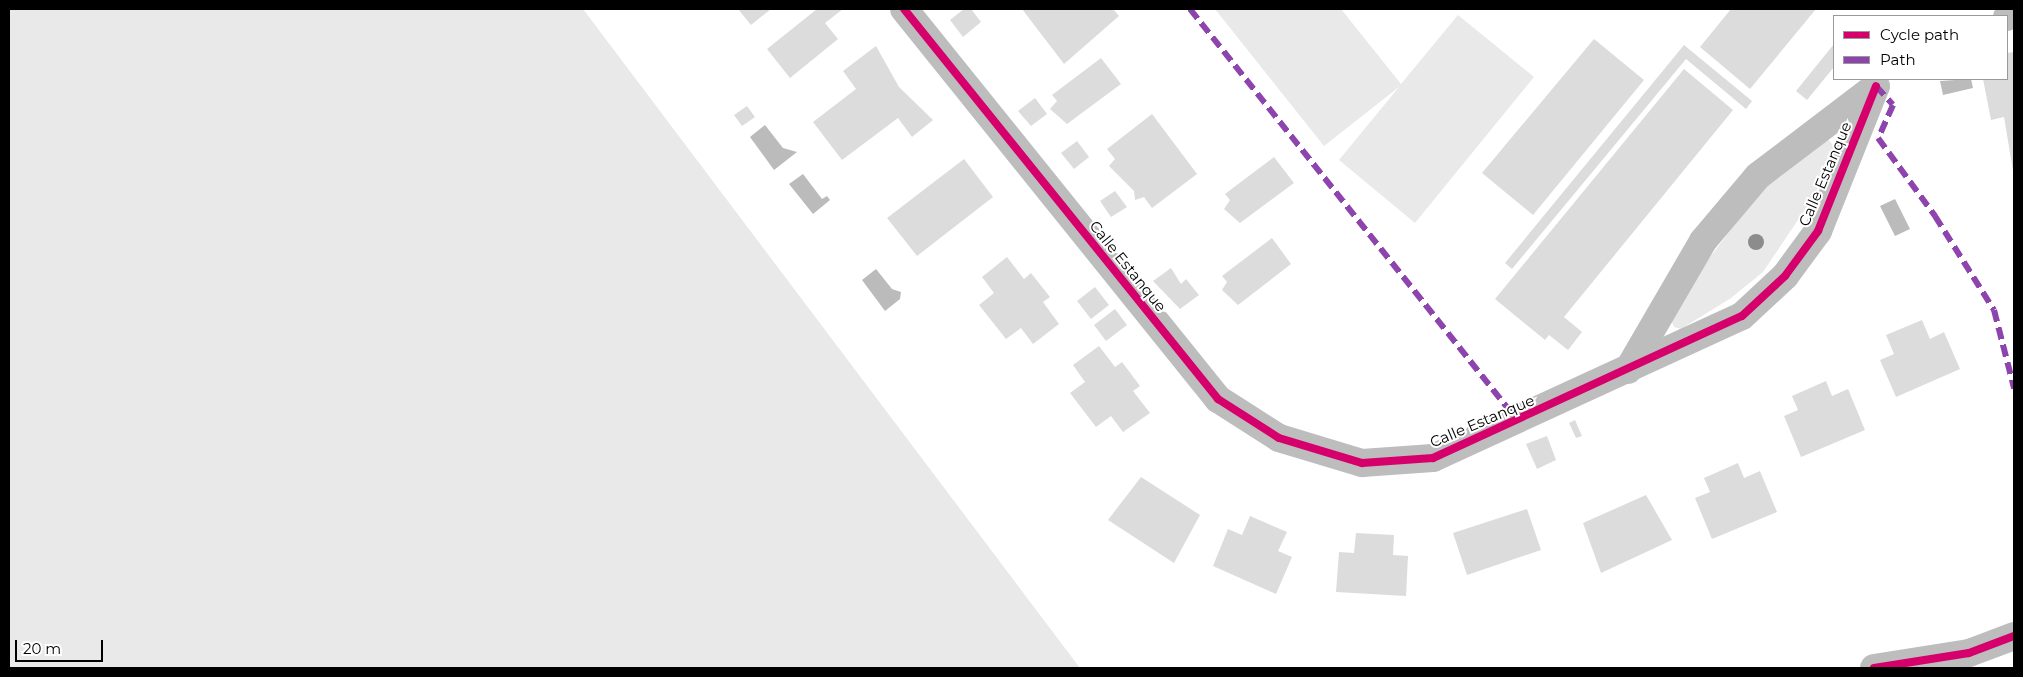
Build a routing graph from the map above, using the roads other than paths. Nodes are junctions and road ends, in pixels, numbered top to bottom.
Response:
1 (904, 9) edge
2 (1880, 82) edge
3 (1628, 370) junction
4 (2014, 636) edge
5 (1874, 668) edge

1 - 3 street, Calle Estanque
2 - 3 street, Calle Estanque
2 - 3 street, Calle Estanque
4 - 5 street

